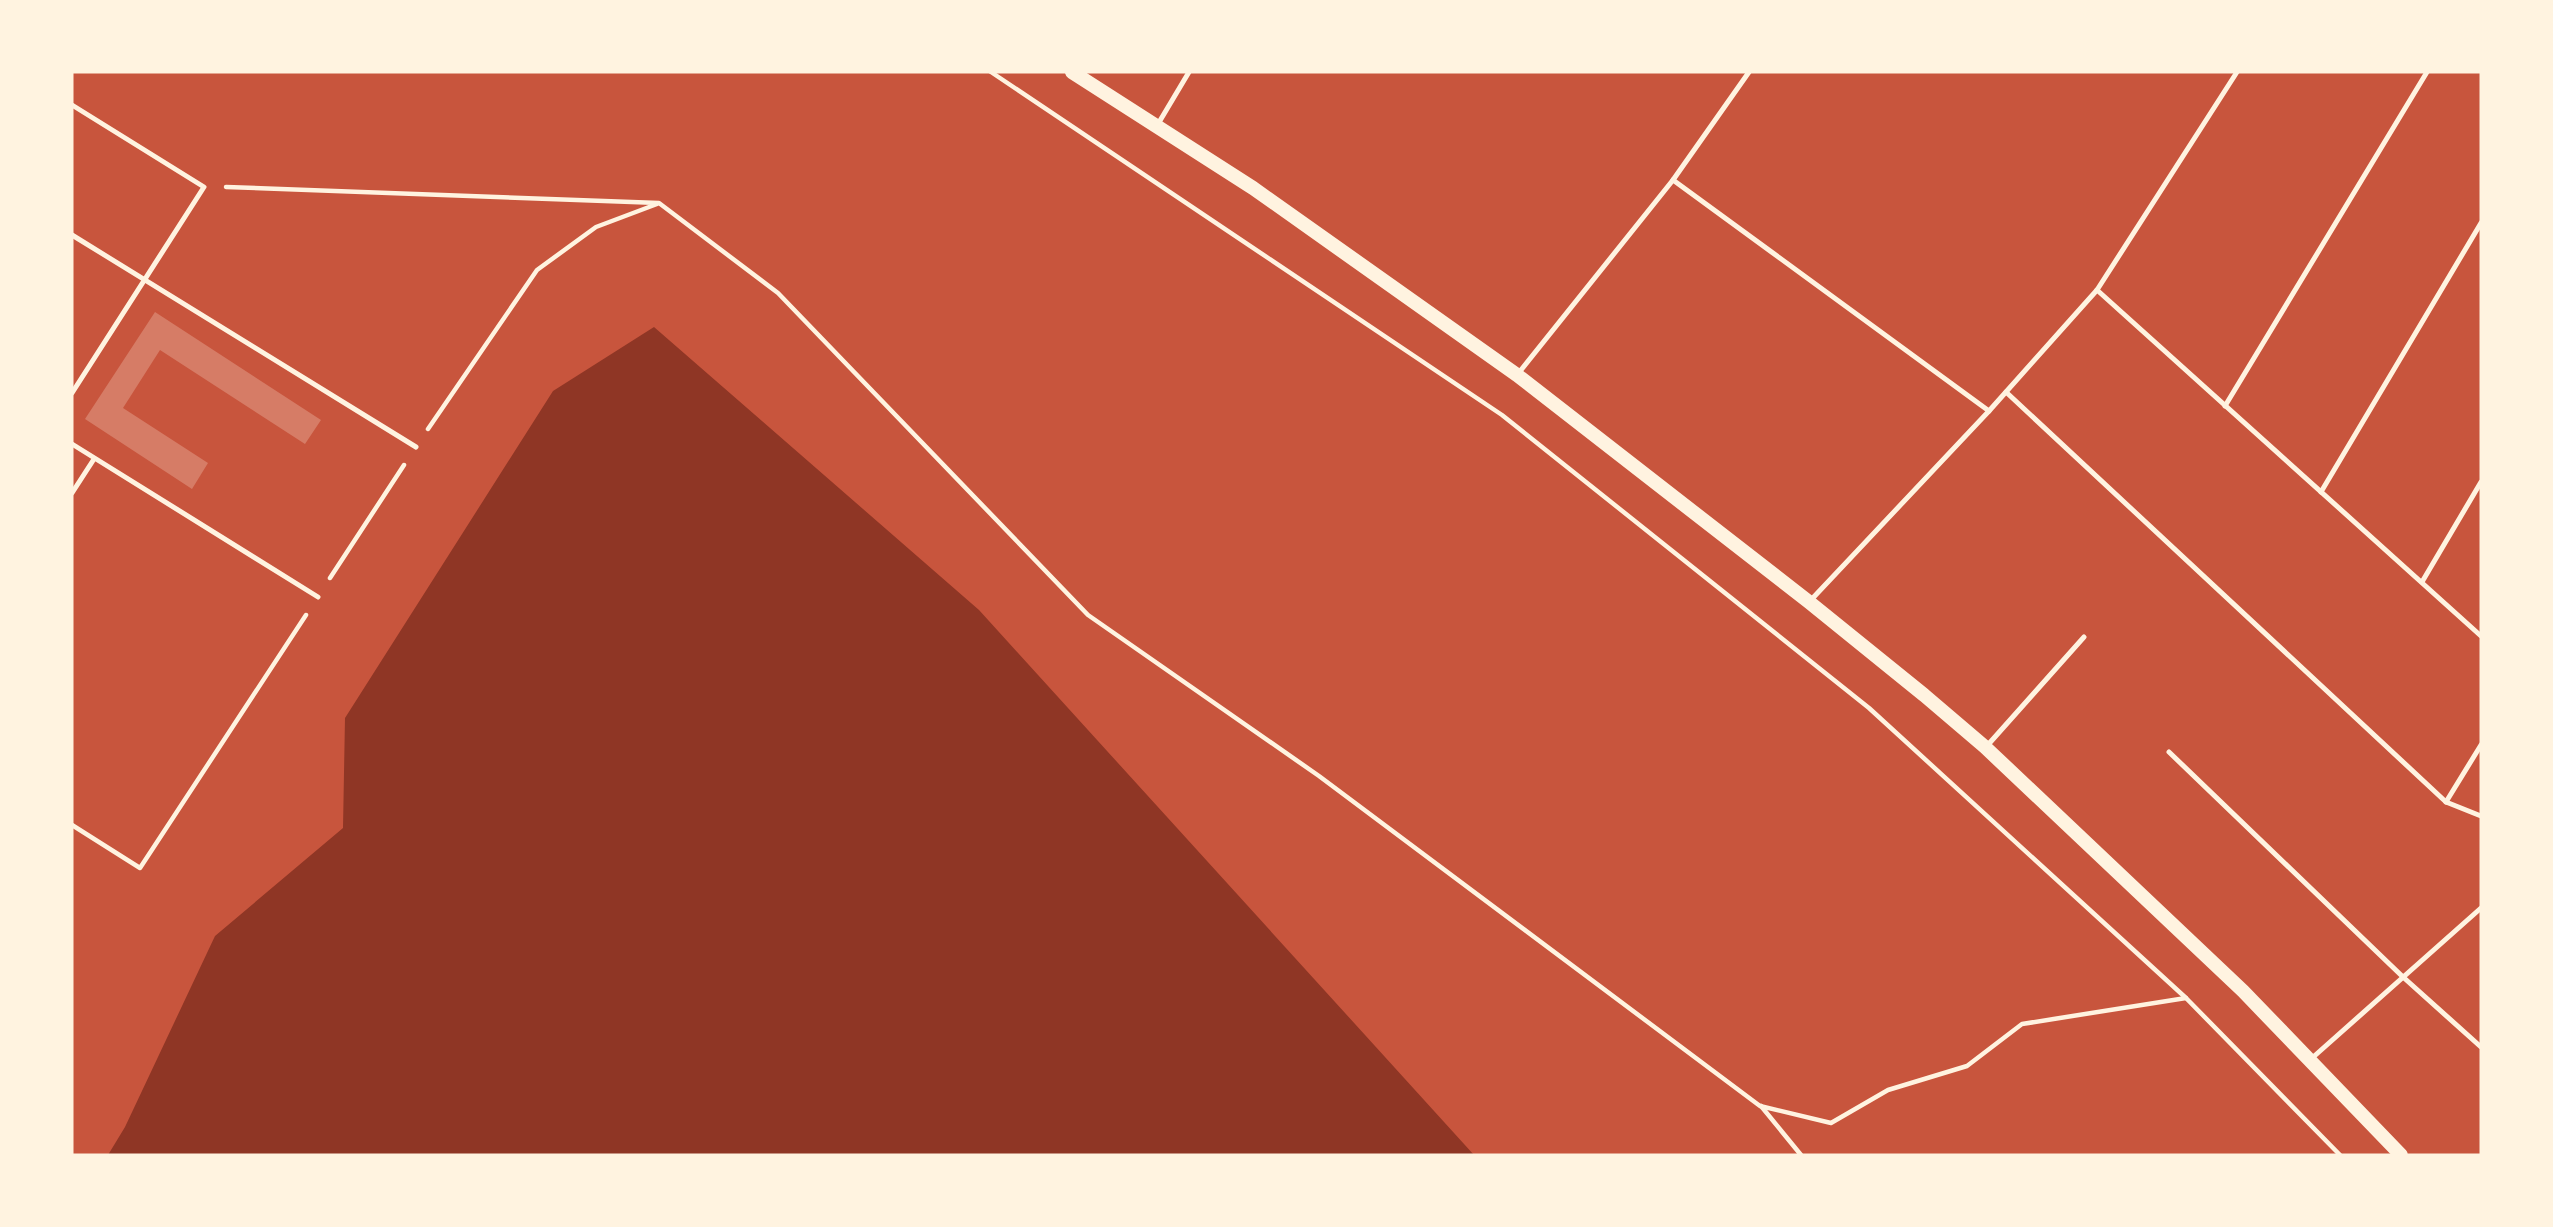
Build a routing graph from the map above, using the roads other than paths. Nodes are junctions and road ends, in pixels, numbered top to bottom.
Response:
1 (1072, 72) edge
2 (1189, 72) edge
3 (1749, 72) edge
4 (2237, 72) edge
5 (2427, 72) edge
6 (72, 105) edge
7 (1156, 127) junction
8 (1673, 180) junction
9 (2481, 223) edge
10 (72, 235) edge
11 (144, 280) junction
12 (2097, 290) junction
13 (1517, 375) junction
14 (2006, 392) junction
15 (72, 393) edge
16 (2225, 406) junction
17 (1989, 411) junction
18 (72, 444) edge
19 (416, 447) road end
20 (94, 459) junction
21 (2481, 482) edge
22 (2321, 492) junction
23 (72, 493) edge
24 (2422, 582) junction
25 (318, 597) road end
26 (1809, 602) junction
27 (2481, 636) edge
28 (2084, 637) dead end
29 (2481, 745) edge
30 (1985, 747) junction
31 (2169, 752) dead end
32 (2446, 802) junction
33 (2481, 816) edge
34 (2481, 908) edge
35 (2403, 977) junction
36 (2481, 1047) edge
37 (2311, 1059) junction
38 (2401, 1155) edge

1 - 7 main road
2 - 7 lane
3 - 8 lane
4 - 12 lane
5 - 16 lane
6 - 11 lane
7 - 13 main road
8 - 13 lane
8 - 17 lane
9 - 22 lane
10 - 11 lane
11 - 15 lane
11 - 19 lane
12 - 14 lane
12 - 16 lane
13 - 26 main road
14 - 17 lane
14 - 32 lane
16 - 22 lane
17 - 26 lane
18 - 20 lane
20 - 23 lane
20 - 25 lane
21 - 24 lane
22 - 24 lane
24 - 27 lane
26 - 30 main road
28 - 30 lane
29 - 32 lane
30 - 37 main road
31 - 35 lane
32 - 33 lane
34 - 35 lane
35 - 36 lane
35 - 37 lane
37 - 38 main road

